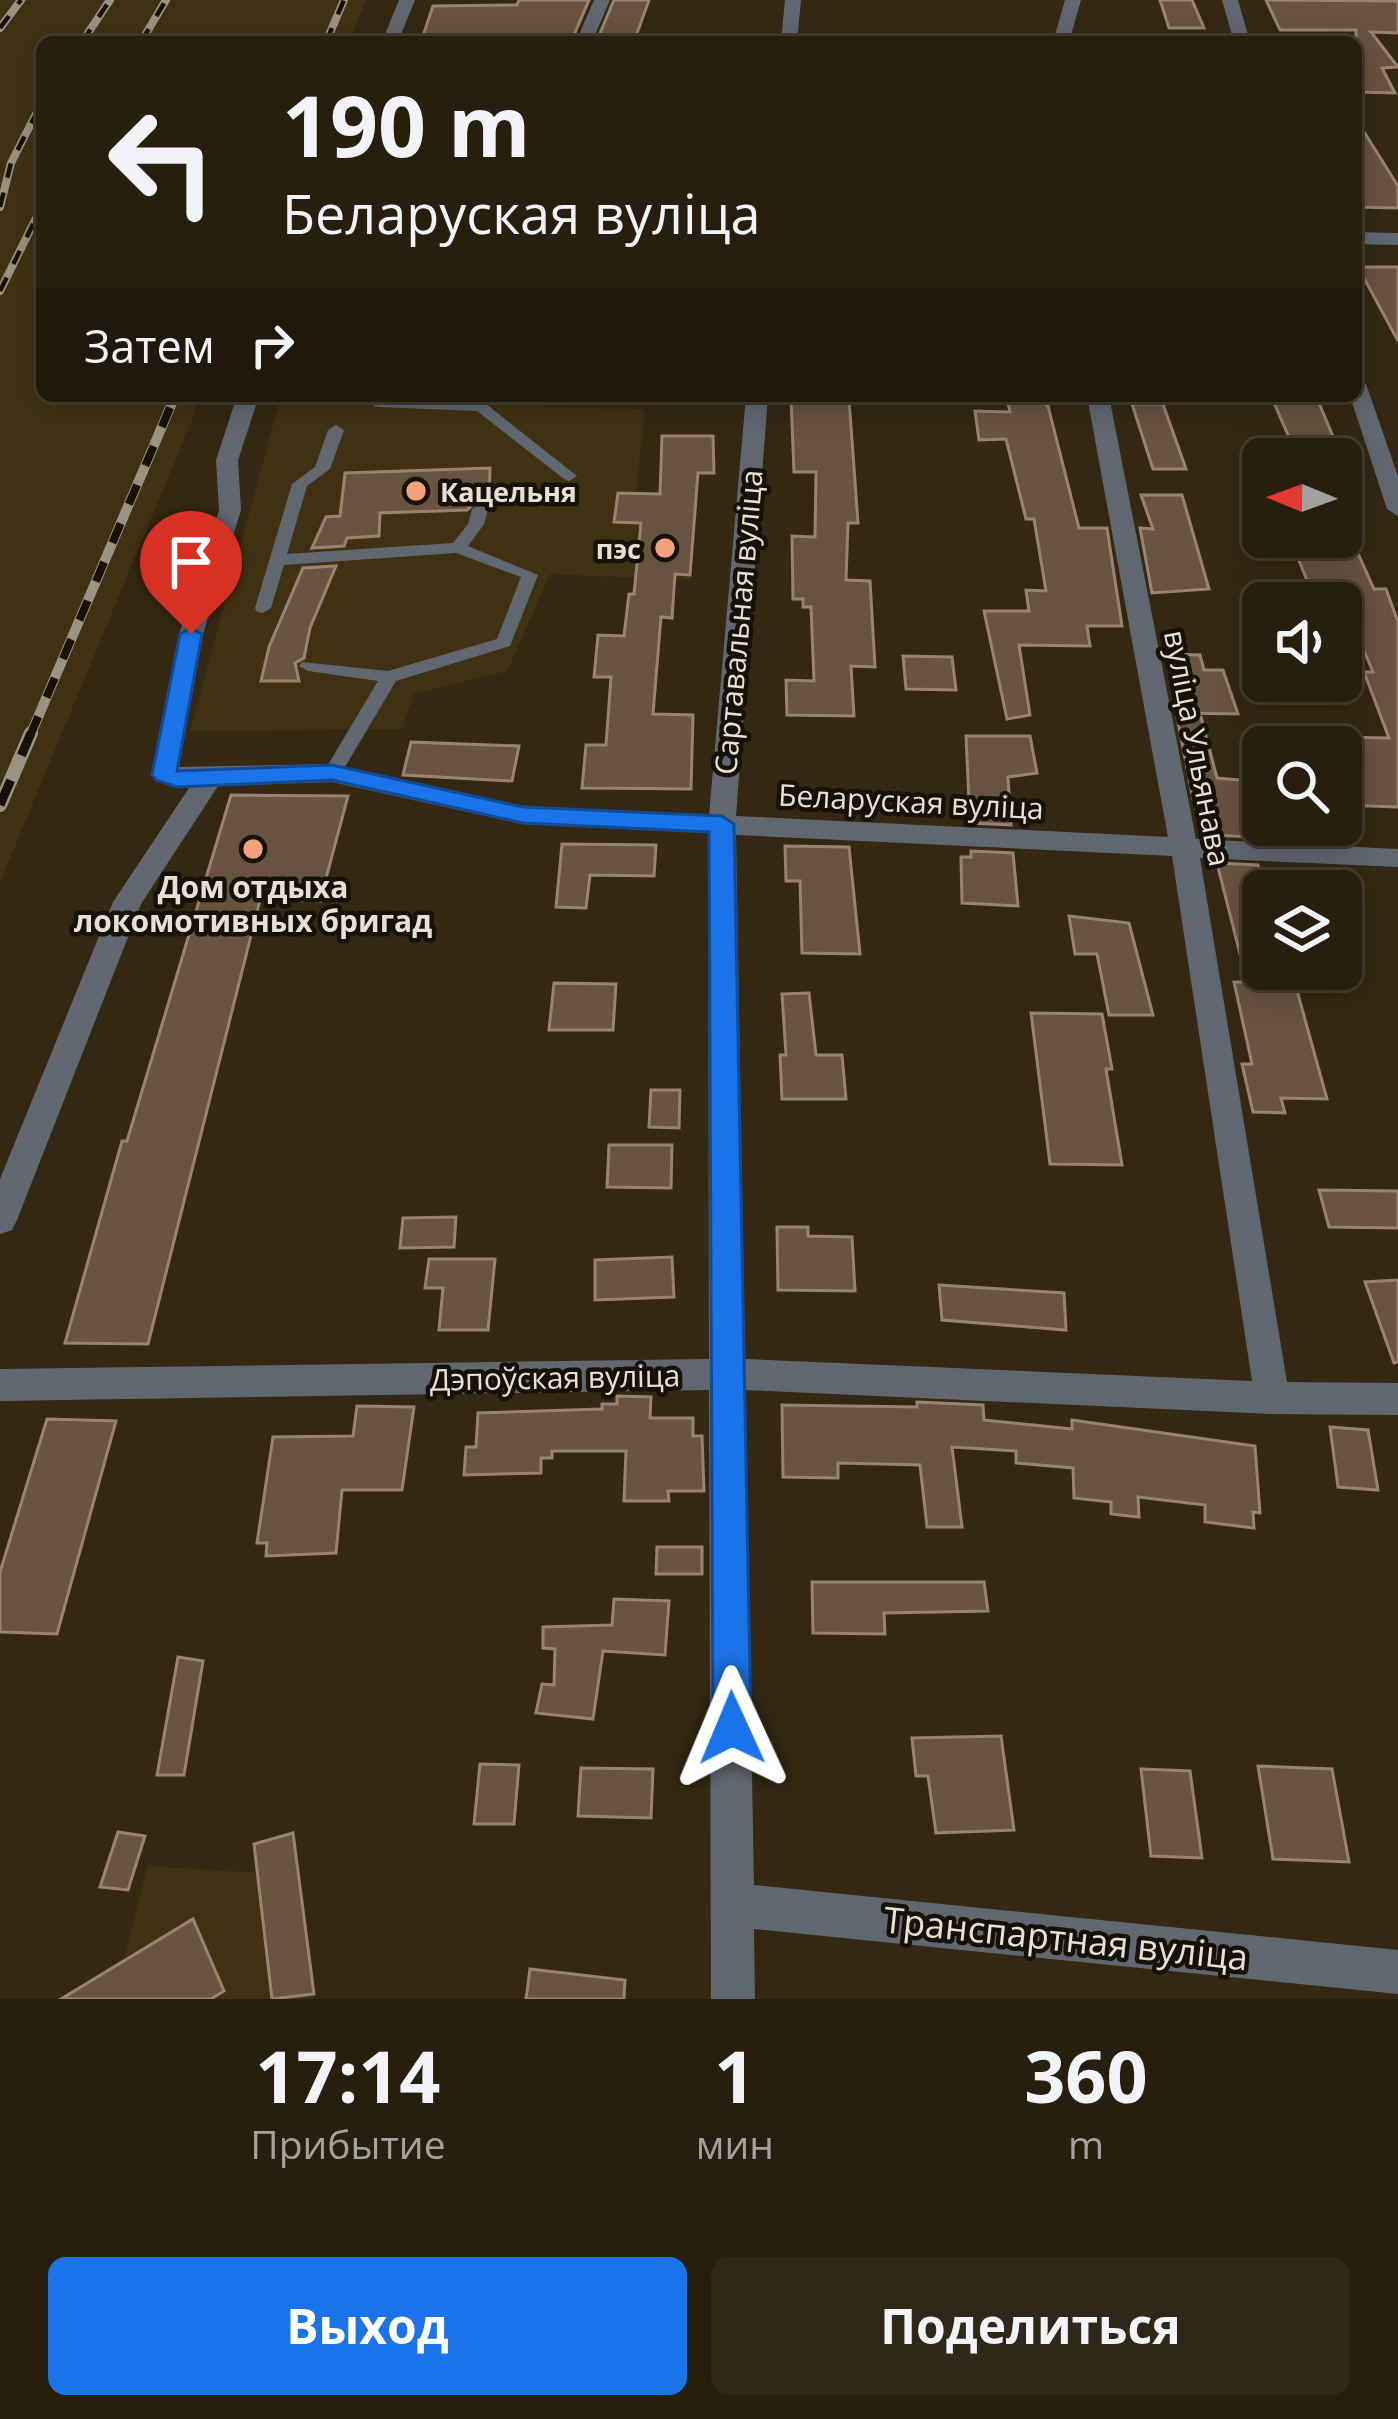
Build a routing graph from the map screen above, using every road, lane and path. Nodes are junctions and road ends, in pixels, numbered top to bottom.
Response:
1 (407, 0) edge
2 (602, 0) edge
3 (794, 0) edge
4 (1073, 0) edge
5 (1230, 0) edge
6 (392, 36) edge
7 (587, 36) edge
8 (790, 36) edge
9 (1063, 36) edge
10 (1240, 36) edge
11 (1362, 238) edge
12 (1398, 239) edge
13 (246, 402) edge
14 (380, 402) edge
15 (757, 402) edge
16 (1099, 402) edge
17 (1362, 402) edge
18 (336, 430) dead end
19 (569, 476) dead end
20 (480, 509) dead end
21 (1398, 509) edge
22 (458, 548) junction
23 (278, 560) junction
24 (263, 608) dead end
25 (308, 666) dead end
26 (389, 677) junction
27 (332, 772) junction
28 (210, 778) junction
29 (722, 824) junction
30 (1184, 848) junction
31 (1398, 858) edge
32 (0, 1220) edge
33 (726, 1374) junction
34 (0, 1385) edge
35 (1272, 1398) junction
36 (1398, 1399) edge
37 (735, 1905) junction
38 (1398, 1972) edge
39 (733, 1999) edge

1 - 6 street
2 - 7 street
3 - 8 street
4 - 9 street
5 - 10 street
11 - 12 street
13 - 28 street
14 - 19 lane
15 - 29 street, Сартавальная вуліца
16 - 30 street, вуліца Ульянава
17 - 21 street
18 - 23 lane
20 - 22 lane
22 - 23 lane
22 - 26 lane
23 - 24 lane
25 - 26 lane
26 - 27 lane
27 - 28 street, Беларуская вуліца
27 - 29 street, Беларуская вуліца
28 - 32 street
29 - 30 street, Беларуская вуліца
29 - 33 street, Сартавальная вуліца
30 - 31 street, Беларуская вуліца
30 - 35 street, вуліца Ульянава
33 - 34 street, Дэпоўская вуліца
33 - 35 street, Дэпоўская вуліца
33 - 37 street, Сартавальная вуліца
35 - 36 street, Дэпоўская вуліца
37 - 38 street, Транспартная вуліца
37 - 39 street, Сартавальная вуліца

